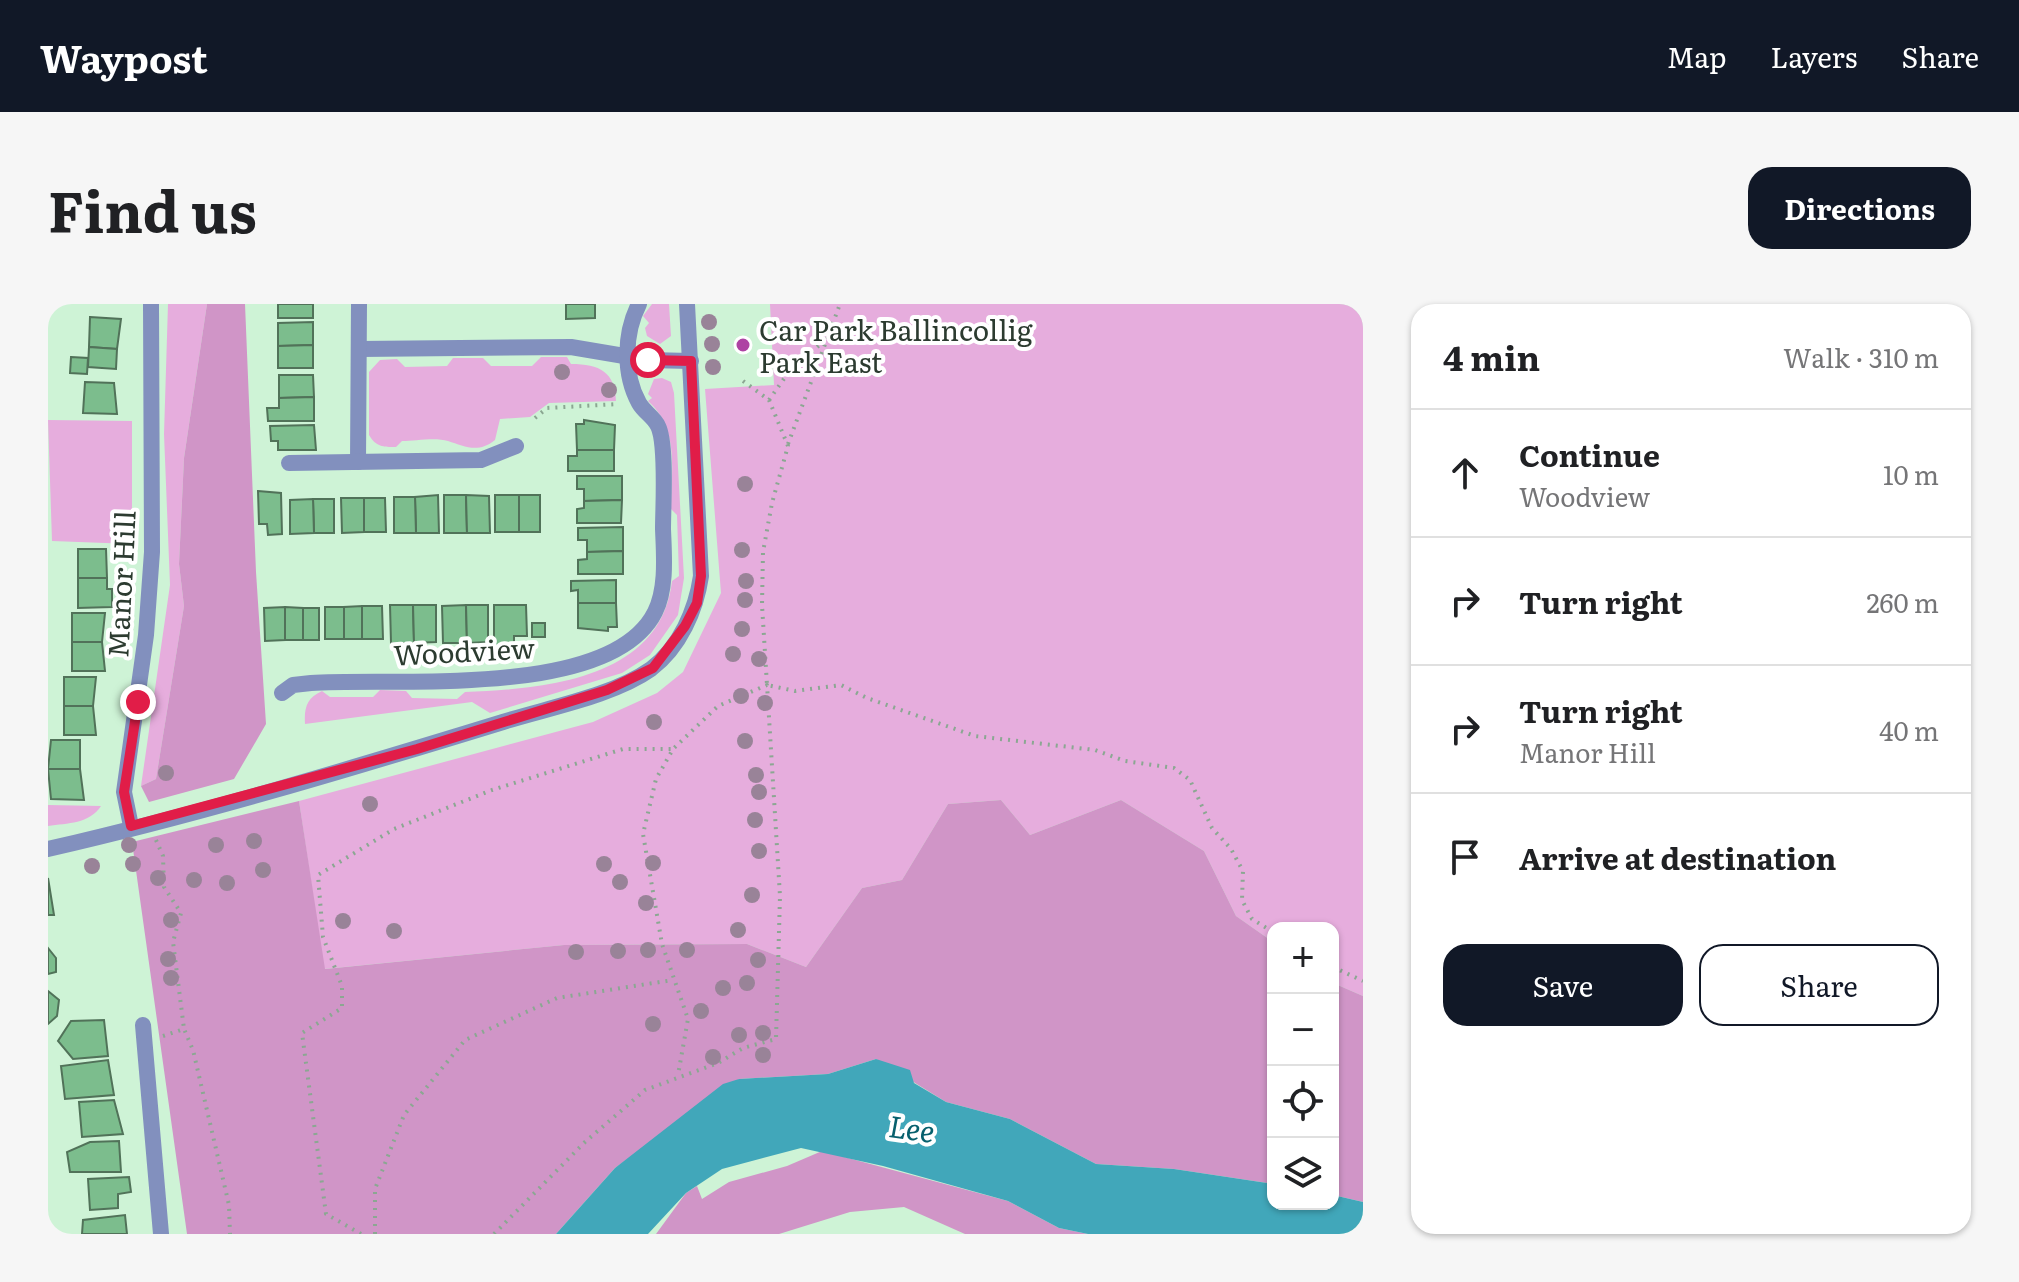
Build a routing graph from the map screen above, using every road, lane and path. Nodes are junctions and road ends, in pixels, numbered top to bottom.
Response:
1 (151, 304) edge
2 (359, 304) edge
3 (639, 304) edge
4 (687, 304) edge
5 (840, 304) edge
6 (825, 340) junction
7 (360, 349) junction
8 (628, 357) junction
9 (691, 361) junction
10 (743, 381) dead end
11 (769, 400) junction
12 (621, 404) dead end
13 (535, 418) dead end
14 (516, 446) dead end
15 (788, 446) junction
16 (358, 462) junction
17 (289, 463) dead end
18 (767, 685) junction
19 (282, 693) dead end
20 (673, 749) junction
21 (139, 825) junction
22 (48, 849) edge
23 (1267, 928) edge
24 (1339, 970) edge
25 (673, 980) junction
26 (1363, 981) edge
27 (184, 1029) junction
28 (144, 1033) joint
29 (678, 1075) junction
30 (161, 1234) edge
31 (230, 1234) edge
32 (361, 1234) edge
33 (375, 1234) edge
34 (494, 1234) edge

1 - 21 street, Manor Hill
2 - 7 street
3 - 8 street, Woodview
4 - 9 street
5 - 6 path
6 - 11 path
6 - 15 path
7 - 8 street
7 - 16 street
8 - 9 street
8 - 19 street, Woodview
9 - 21 street
10 - 11 path
11 - 15 path
12 - 13 path
14 - 16 street
15 - 18 path
16 - 17 street
18 - 20 path
18 - 23 path
18 - 29 path
20 - 25 path
20 - 32 path
21 - 22 street
21 - 27 path
24 - 26 path
25 - 29 path
25 - 33 path
27 - 28 path
27 - 31 path
28 - 30 street
29 - 34 path

